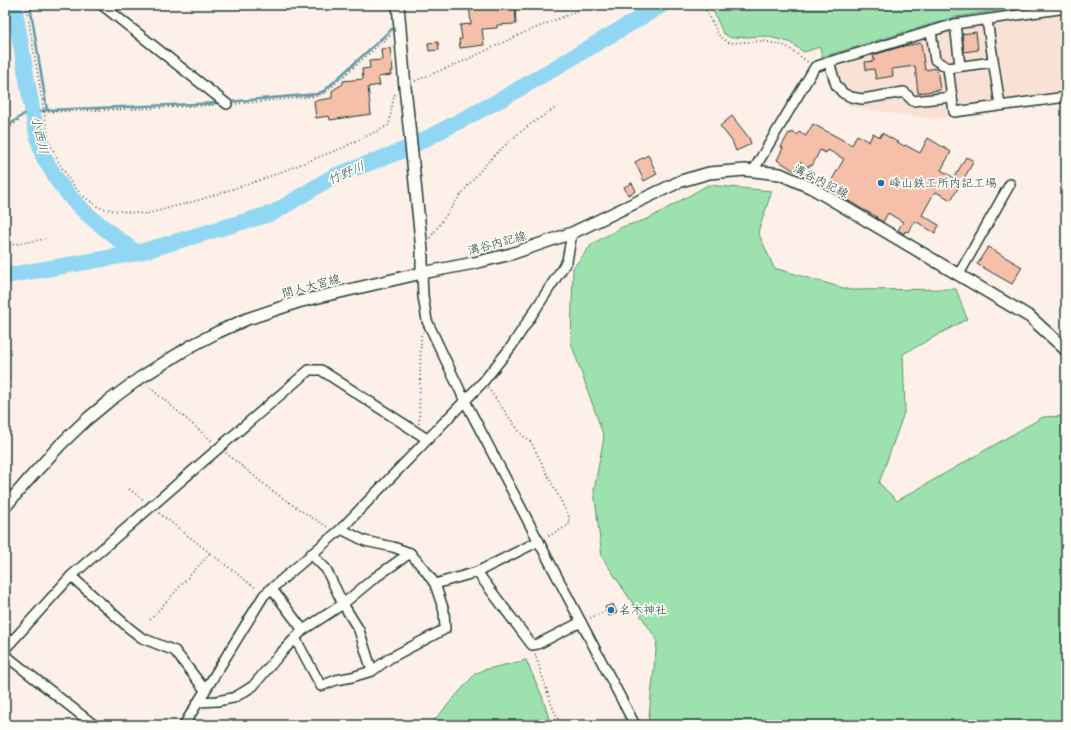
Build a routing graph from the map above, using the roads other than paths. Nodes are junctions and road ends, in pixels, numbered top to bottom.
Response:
1 (102, 5) edge
2 (398, 5) edge
3 (1066, 8) edge
4 (987, 20) junction
5 (955, 24) junction
6 (931, 31) junction
7 (829, 62) junction
8 (993, 62) junction
9 (960, 66) junction
10 (948, 68) junction
11 (952, 97) junction
12 (1066, 97) edge
13 (228, 104) road end
14 (1000, 106) junction
15 (753, 171) junction
16 (1010, 184) dead end
17 (572, 233) junction
18 (422, 274) junction
19 (959, 274) junction
20 (1066, 350) edge
21 (465, 401) junction
22 (428, 439) junction
23 (5, 506) edge
24 (339, 531) junction
25 (539, 541) junction
26 (410, 553) junction
27 (311, 554) junction
28 (477, 572) junction
29 (71, 576) junction
30 (435, 584) junction
31 (268, 592) junction
32 (343, 604) junction
33 (581, 622) junction
34 (303, 630) junction
35 (296, 638) junction
36 (5, 649) edge
37 (5, 655) edge
38 (372, 671) junction
39 (205, 690) junction
40 (198, 702) junction
41 (94, 725) edge
42 (184, 725) edge
43 (635, 725) edge

1 - 13 street
2 - 18 main road
3 - 4 street
4 - 5 street
4 - 8 street
5 - 6 street
5 - 9 street
6 - 7 street
6 - 10 street
7 - 11 street
7 - 15 street
8 - 9 street
8 - 14 street
9 - 10 street
10 - 11 street
11 - 14 street
12 - 14 street
15 - 17 main road, 溝谷内記線
15 - 19 main road, 溝谷内記線
16 - 19 street
17 - 18 main road, 溝谷内記線
17 - 21 street
18 - 21 street
18 - 23 main road, 間人大宮線
19 - 20 main road, 溝谷内記線
21 - 22 street
21 - 25 street
22 - 24 street
22 - 29 street
24 - 26 street
24 - 27 street
25 - 28 street
25 - 33 street
26 - 30 street
26 - 32 street
27 - 31 street
27 - 32 street
28 - 30 street
28 - 33 street
29 - 36 street
29 - 39 street
30 - 38 street
31 - 34 street
31 - 39 street
32 - 34 street
32 - 38 street
33 - 43 street
34 - 35 street
35 - 38 street
35 - 40 street
37 - 41 street
39 - 40 street
40 - 42 street

